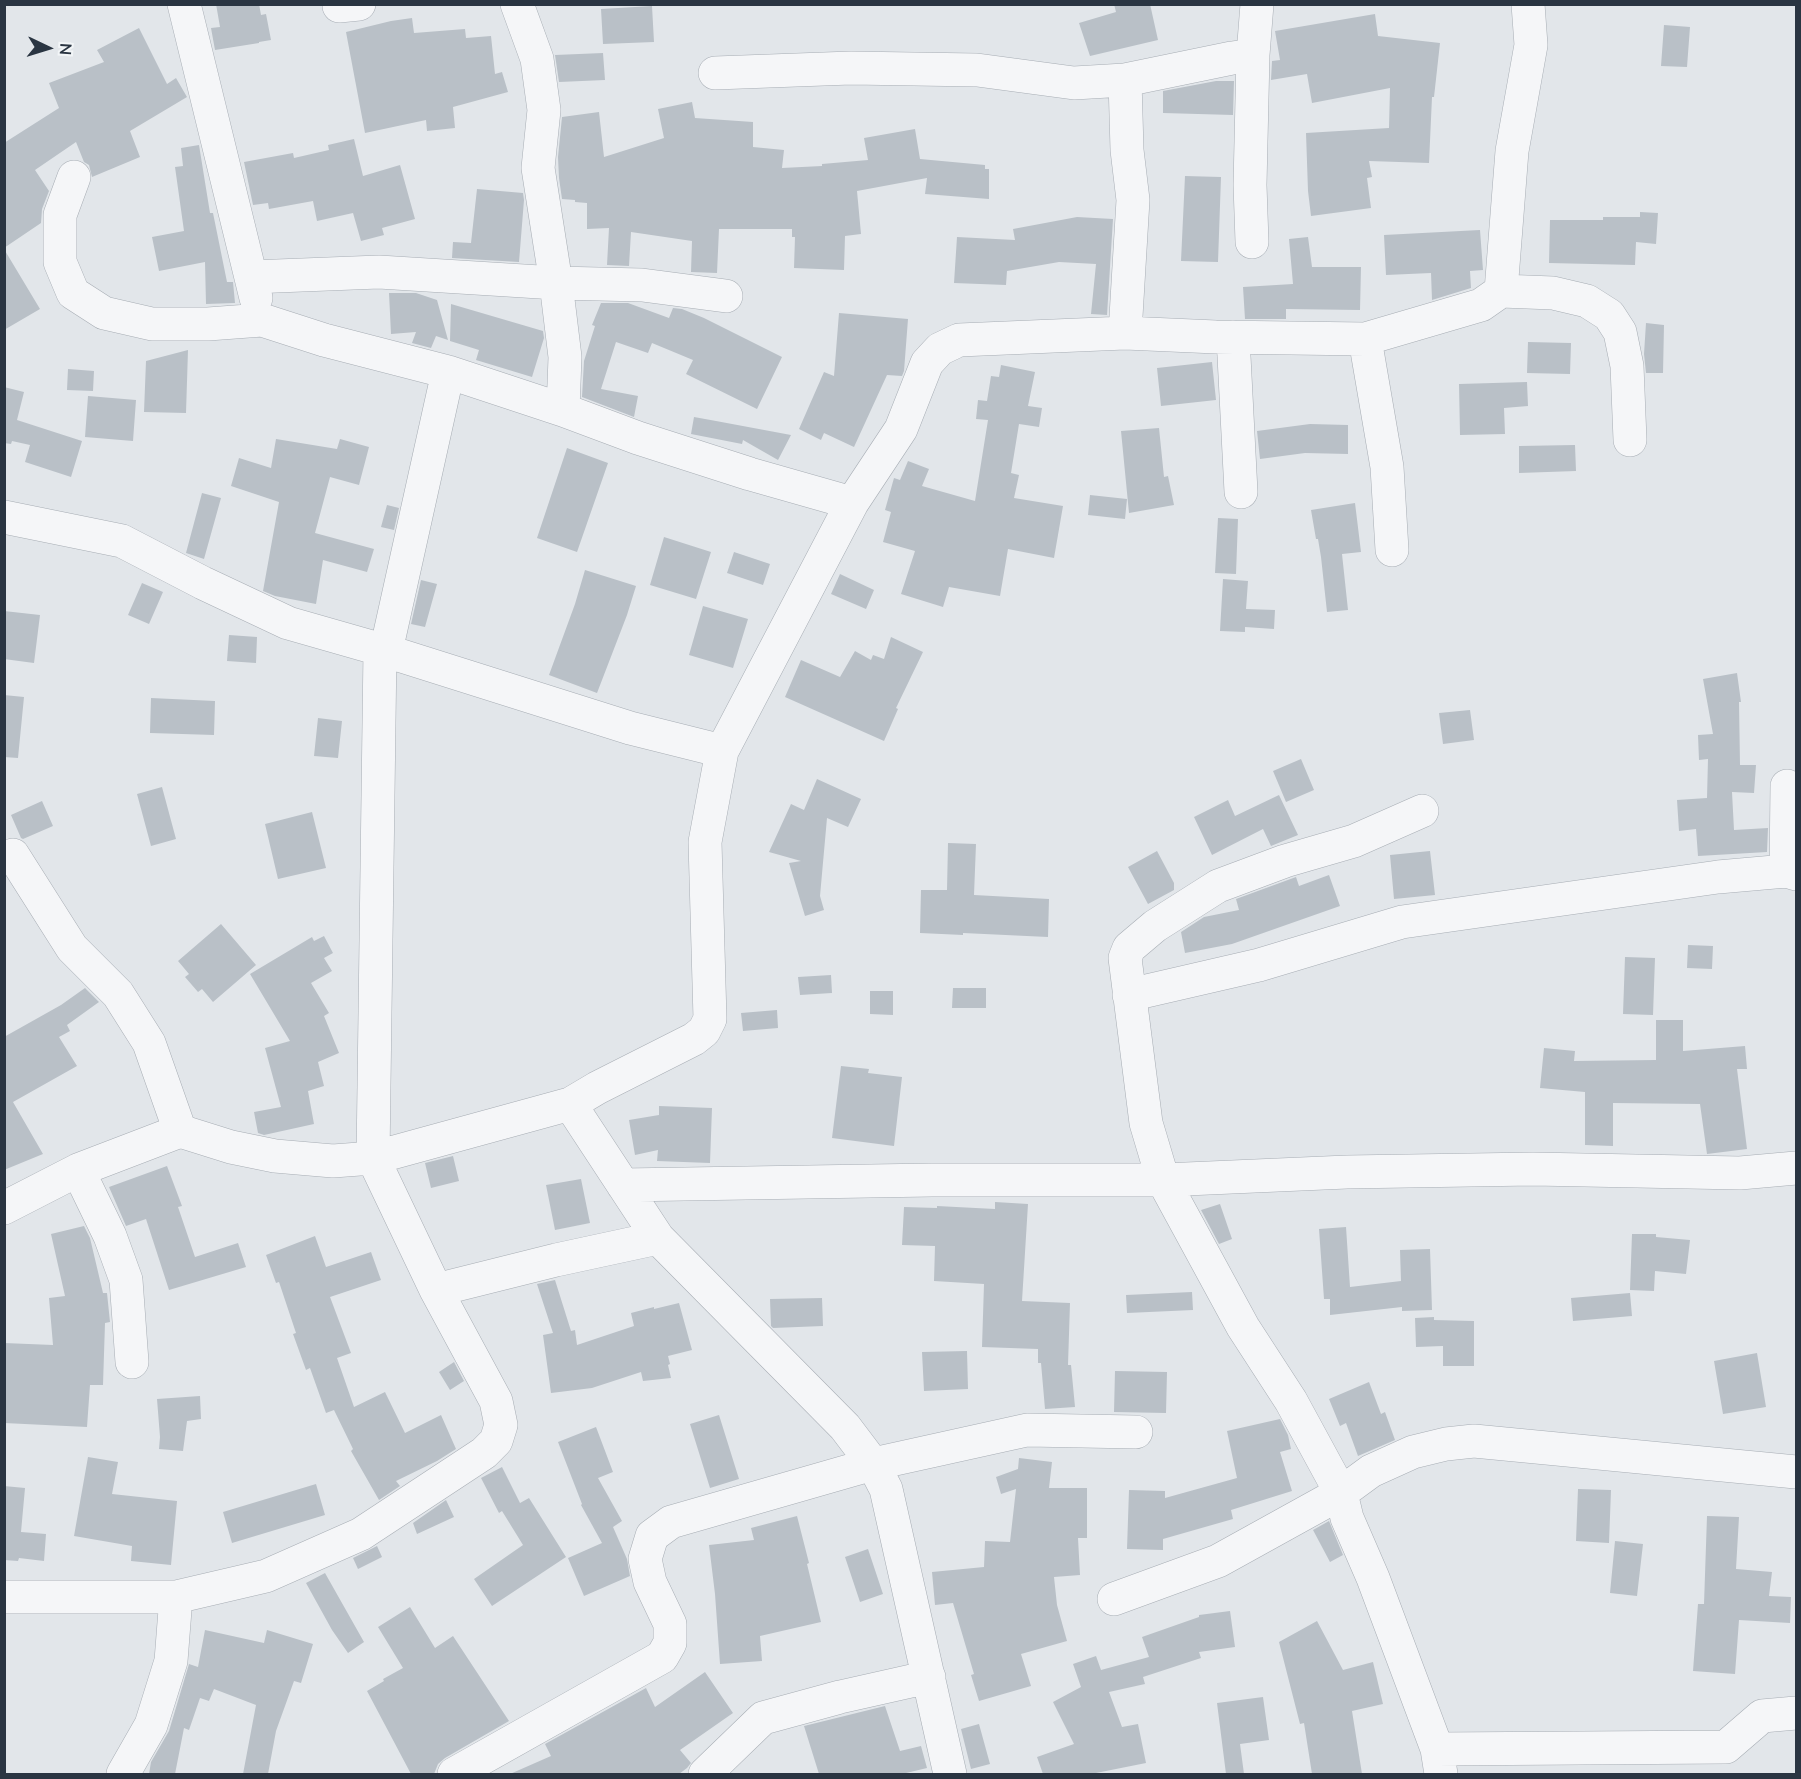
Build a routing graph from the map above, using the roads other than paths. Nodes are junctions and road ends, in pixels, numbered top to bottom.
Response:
1 (184, 4) edge
2 (517, 4) edge
3 (1257, 4) edge
4 (1528, 4) edge
5 (1253, 55) junction
6 (715, 73) dead end
7 (1125, 80) junction
8 (74, 177) dead end
9 (1252, 242) dead end
10 (284, 275) junction
11 (251, 277) junction
12 (555, 283) junction
13 (1502, 291) junction
14 (726, 296) dead end
15 (262, 320) junction
16 (1125, 333) junction
17 (1233, 337) junction
18 (1365, 339) junction
19 (448, 372) junction
20 (563, 410) junction
21 (1630, 440) dead end
22 (1241, 492) dead end
23 (852, 503) junction
24 (4, 516) edge
25 (1392, 549) dead end
26 (383, 651) junction
27 (722, 752) junction
28 (1787, 786) dead end
29 (1422, 812) dead end
30 (13, 855) dead end
31 (1791, 873) edge
32 (1129, 995) junction
33 (570, 1104) junction
34 (180, 1131) junction
35 (373, 1158) junction
36 (1797, 1168) edge
37 (78, 1170) junction
38 (1163, 1180) junction
39 (623, 1185) junction
40 (4, 1208) edge
41 (658, 1238) junction
42 (436, 1290) junction
43 (132, 1362) dead end
44 (1136, 1432) dead end
45 (873, 1464) junction
46 (1797, 1472) edge
47 (1341, 1493) junction
48 (4, 1597) edge
49 (176, 1597) junction
50 (1114, 1599) dead end
51 (929, 1677) junction
52 (1797, 1713) edge
53 (1439, 1762) edge
54 (123, 1774) edge
55 (454, 1774) edge
56 (705, 1774) edge
57 (950, 1774) edge

1 - 11 street
2 - 12 street
3 - 5 street
4 - 13 street
5 - 7 street
5 - 9 street
6 - 7 street
7 - 16 street
8 - 15 street
10 - 11 street
10 - 12 street
10 - 15 street
11 - 15 street
12 - 14 street
12 - 20 street
13 - 18 street
13 - 21 street
15 - 19 street
16 - 17 street
16 - 23 street
17 - 18 street
17 - 22 street
18 - 25 street
19 - 20 street
19 - 26 street
20 - 23 street
23 - 27 street
24 - 26 street
26 - 27 street
26 - 35 street
27 - 33 street
28 - 31 street
29 - 32 street
30 - 34 street
31 - 32 street
32 - 38 street
33 - 35 street
33 - 39 street
34 - 35 street
34 - 37 street
35 - 42 street
36 - 38 street
37 - 40 street
37 - 43 street
38 - 39 street
38 - 47 street
39 - 41 street
41 - 42 street
41 - 45 street
42 - 49 street
44 - 45 street
45 - 51 street
45 - 55 street
46 - 47 street
47 - 50 street
47 - 53 street
48 - 49 street
49 - 54 street
51 - 56 street
51 - 57 street
52 - 53 street

